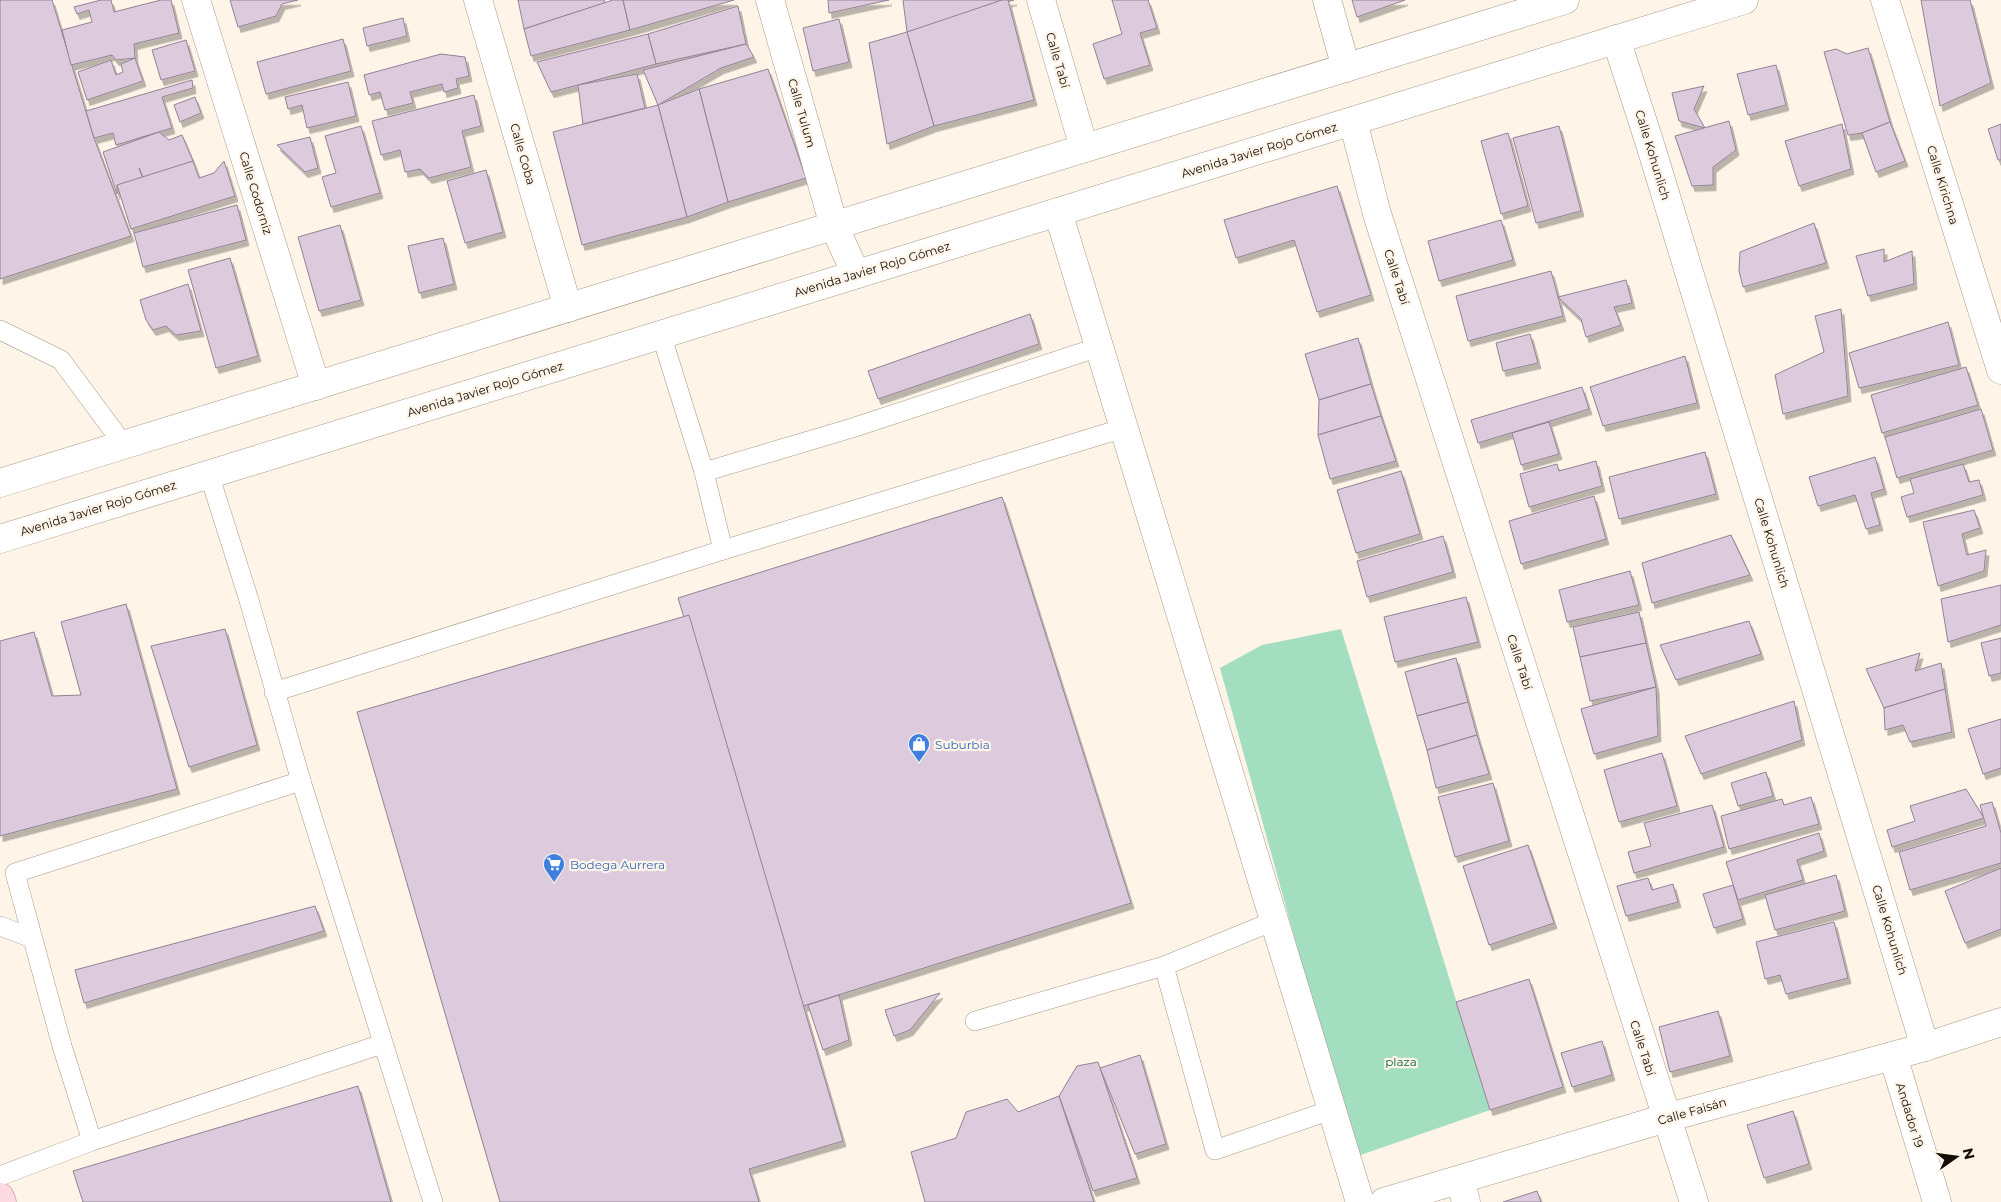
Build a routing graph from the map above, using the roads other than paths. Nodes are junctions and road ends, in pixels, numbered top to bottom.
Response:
1 (196, 0) edge
2 (478, 0) edge
3 (770, 0) edge
4 (1041, 0) edge
5 (1326, 0) edge
6 (1564, 0) edge
7 (1744, 0) edge
8 (1885, 0) edge
9 (1616, 39) junction
10 (1346, 68) junction
11 (1354, 121) junction
12 (1084, 148) junction
13 (1058, 212) junction
14 (834, 226) junction
15 (856, 274) junction
16 (568, 308) junction
17 (0, 330) edge
18 (661, 334) junction
19 (1099, 347) junction
20 (2001, 370) edge
21 (316, 386) junction
22 (1124, 428) junction
23 (124, 445) junction
24 (704, 472) junction
25 (209, 474) junction
26 (0, 483) edge
27 (0, 539) edge
28 (724, 550) junction
29 (274, 692) junction
30 (300, 781) junction
31 (1274, 921) junction
32 (0, 926) edge
33 (32, 938) junction
34 (1164, 966) junction
35 (975, 1021) dead end
36 (2001, 1022) edge
37 (382, 1044) junction
38 (1925, 1047) junction
39 (1893, 1056) junction
40 (1332, 1110) junction
41 (1666, 1118) junction
42 (92, 1142) junction
43 (0, 1176) edge
44 (1463, 1191) edge
45 (0, 1197) edge
46 (2, 1202) edge
47 (433, 1202) edge
48 (1360, 1202) edge
49 (1384, 1202) edge
50 (1694, 1202) edge
51 (1937, 1202) edge

1 - 21 street, Calle Codorniz
2 - 16 street, Calle Coba
3 - 14 street, Calle Tulum
4 - 12 street, Calle Tabí
5 - 10 street
6 - 10 street
7 - 9 street, Avenida Javier Rojo Gómez
8 - 20 street, Calle Kirichna
9 - 11 street, Avenida Javier Rojo Gómez
9 - 38 street, Calle Kohunlich
10 - 12 street
11 - 13 street, Avenida Javier Rojo Gómez
11 - 41 street, Calle Tabí
12 - 14 street
13 - 15 street, Avenida Javier Rojo Gómez
13 - 19 street
14 - 15 street, Calle Tulum
14 - 16 street
15 - 18 street, Avenida Javier Rojo Gómez
16 - 21 street
17 - 23 lane
18 - 24 lane
18 - 25 street, Avenida Javier Rojo Gómez
19 - 22 street
19 - 24 lane
21 - 23 street
22 - 28 lane
22 - 31 street
23 - 26 street
24 - 28 lane
25 - 27 street, Avenida Javier Rojo Gómez
25 - 29 lane
28 - 29 lane
29 - 30 lane
30 - 33 lane
30 - 37 lane
31 - 34 lane
31 - 40 street
32 - 33 lane
33 - 42 lane
34 - 35 lane
34 - 40 lane
36 - 38 street, Calle Faisán
37 - 42 lane
37 - 47 lane
38 - 39 street, Calle Faisán
39 - 41 street, Calle Faisán
39 - 51 street, Andador 19
40 - 48 street
41 - 44 street, Calle Faisán
41 - 50 street, Calle Tabí
42 - 43 lane
44 - 49 street, Calle Faisán
45 - 46 main road

